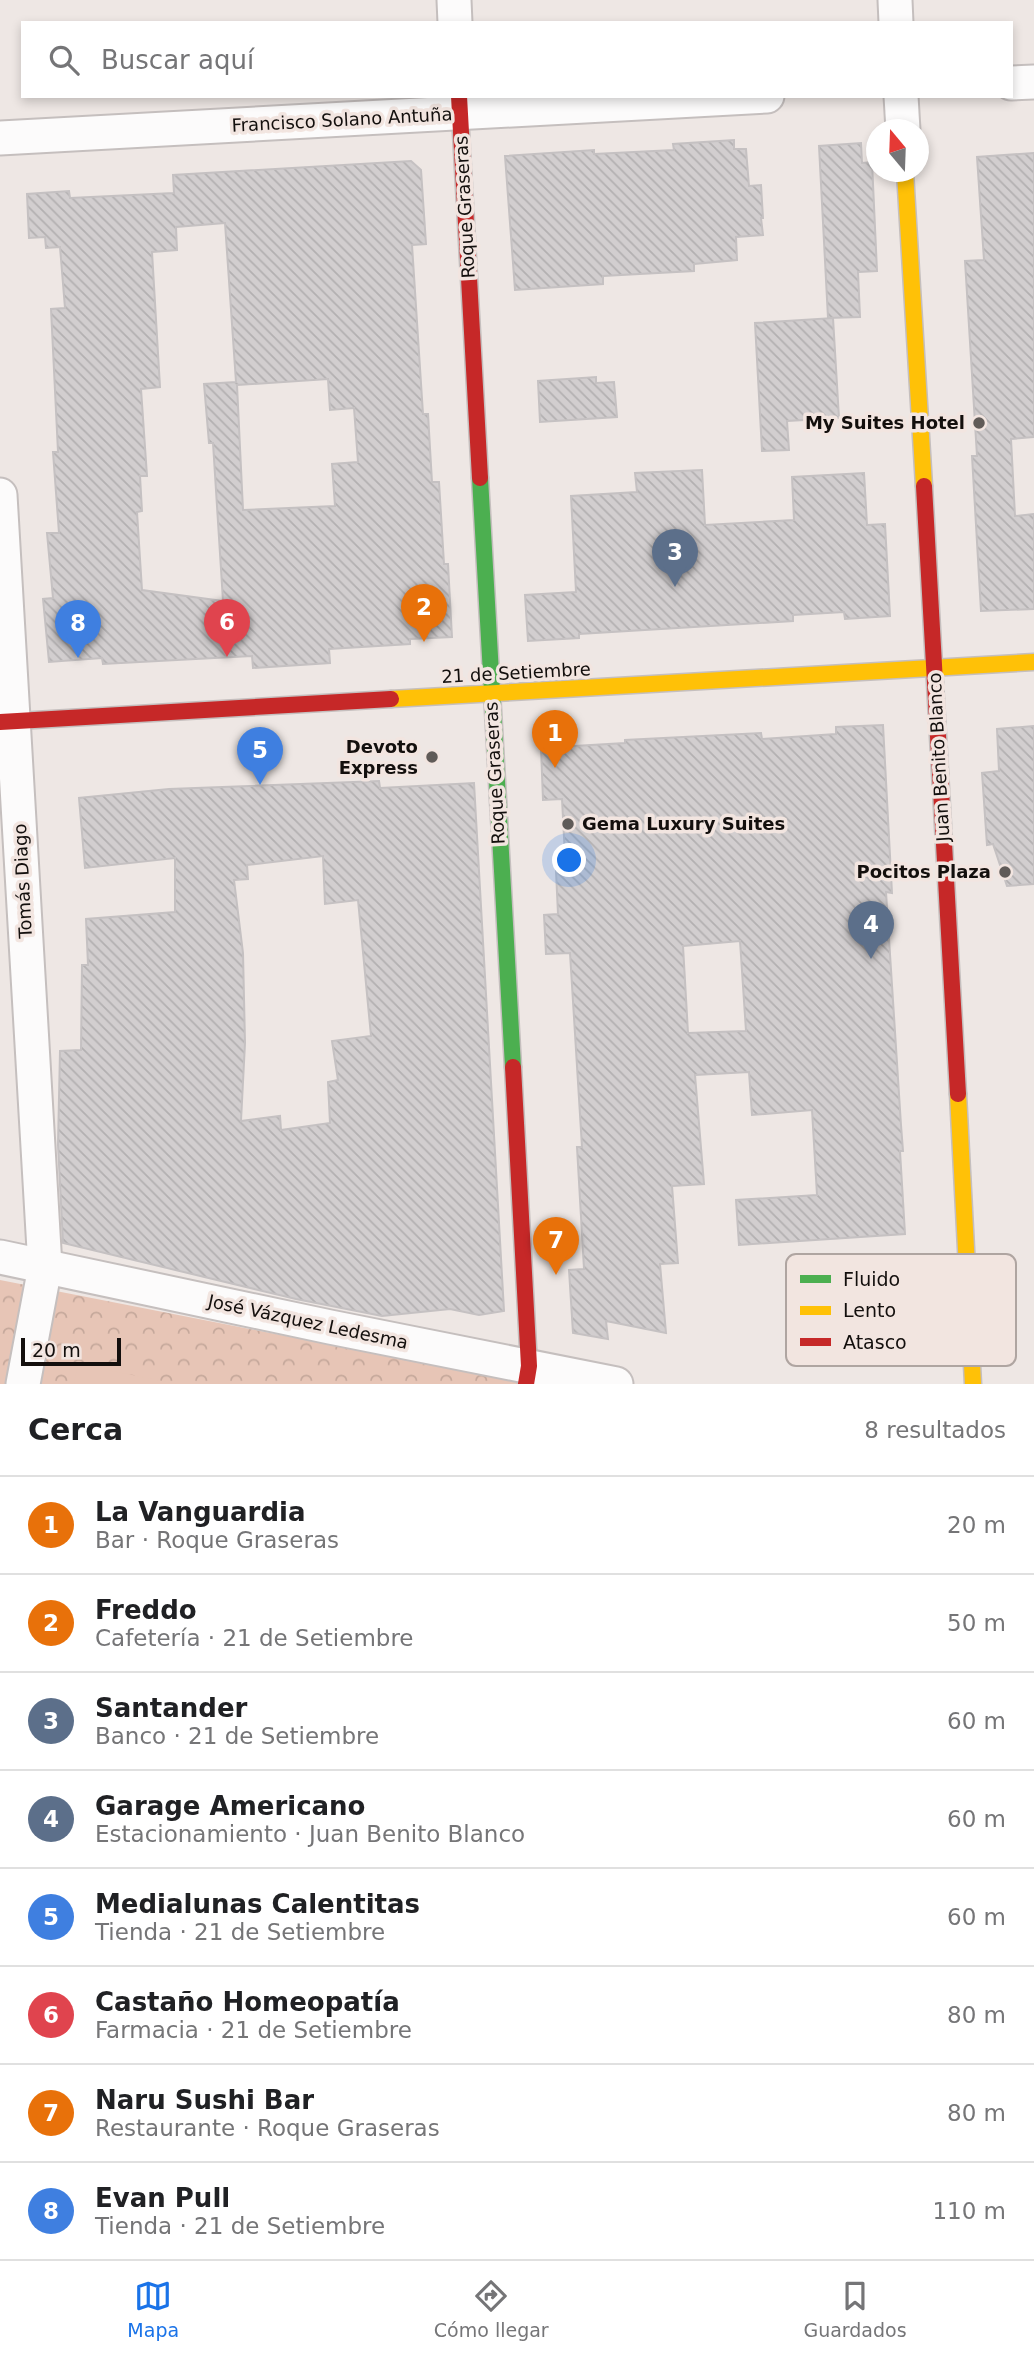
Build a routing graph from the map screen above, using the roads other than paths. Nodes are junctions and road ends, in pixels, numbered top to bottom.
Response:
1 (454, 0) edge
2 (895, 0) edge
3 (455, 21) edge
4 (896, 21) edge
5 (1034, 82) edge
6 (1013, 83) edge
7 (699, 98) edge
8 (901, 98) edge
9 (459, 105) edge
10 (902, 119) edge
11 (0, 138) edge
12 (906, 182) edge
13 (0, 495) edge
14 (1034, 662) edge
15 (935, 668) junction
16 (490, 694) junction
17 (7, 722) edge
18 (966, 1254) edge
19 (0, 1257) edge
20 (45, 1266) junction
21 (972, 1366) edge
22 (528, 1375) edge
23 (23, 1384) edge
24 (616, 1384) edge
25 (973, 1384) edge

1 - 3 street
2 - 4 street
5 - 6 street
7 - 9 street, Francisco Solano Antuña
8 - 10 street
9 - 11 street, Francisco Solano Antuña
9 - 16 street, Roque Graseras
12 - 15 street, Juan Benito Blanco
13 - 17 street, Tomás Diago
14 - 15 street, 21 de Setiembre
15 - 16 street, 21 de Setiembre
15 - 18 street, Juan Benito Blanco
16 - 17 street, 21 de Setiembre
16 - 22 street, Roque Graseras
17 - 20 street, Tomás Diago
19 - 20 street, José Vázquez Ledesma
20 - 22 street, José Vázquez Ledesma
20 - 23 street, Tomás Diago
21 - 25 street, Juan Benito Blanco
22 - 24 street, José Vázquez Ledesma

